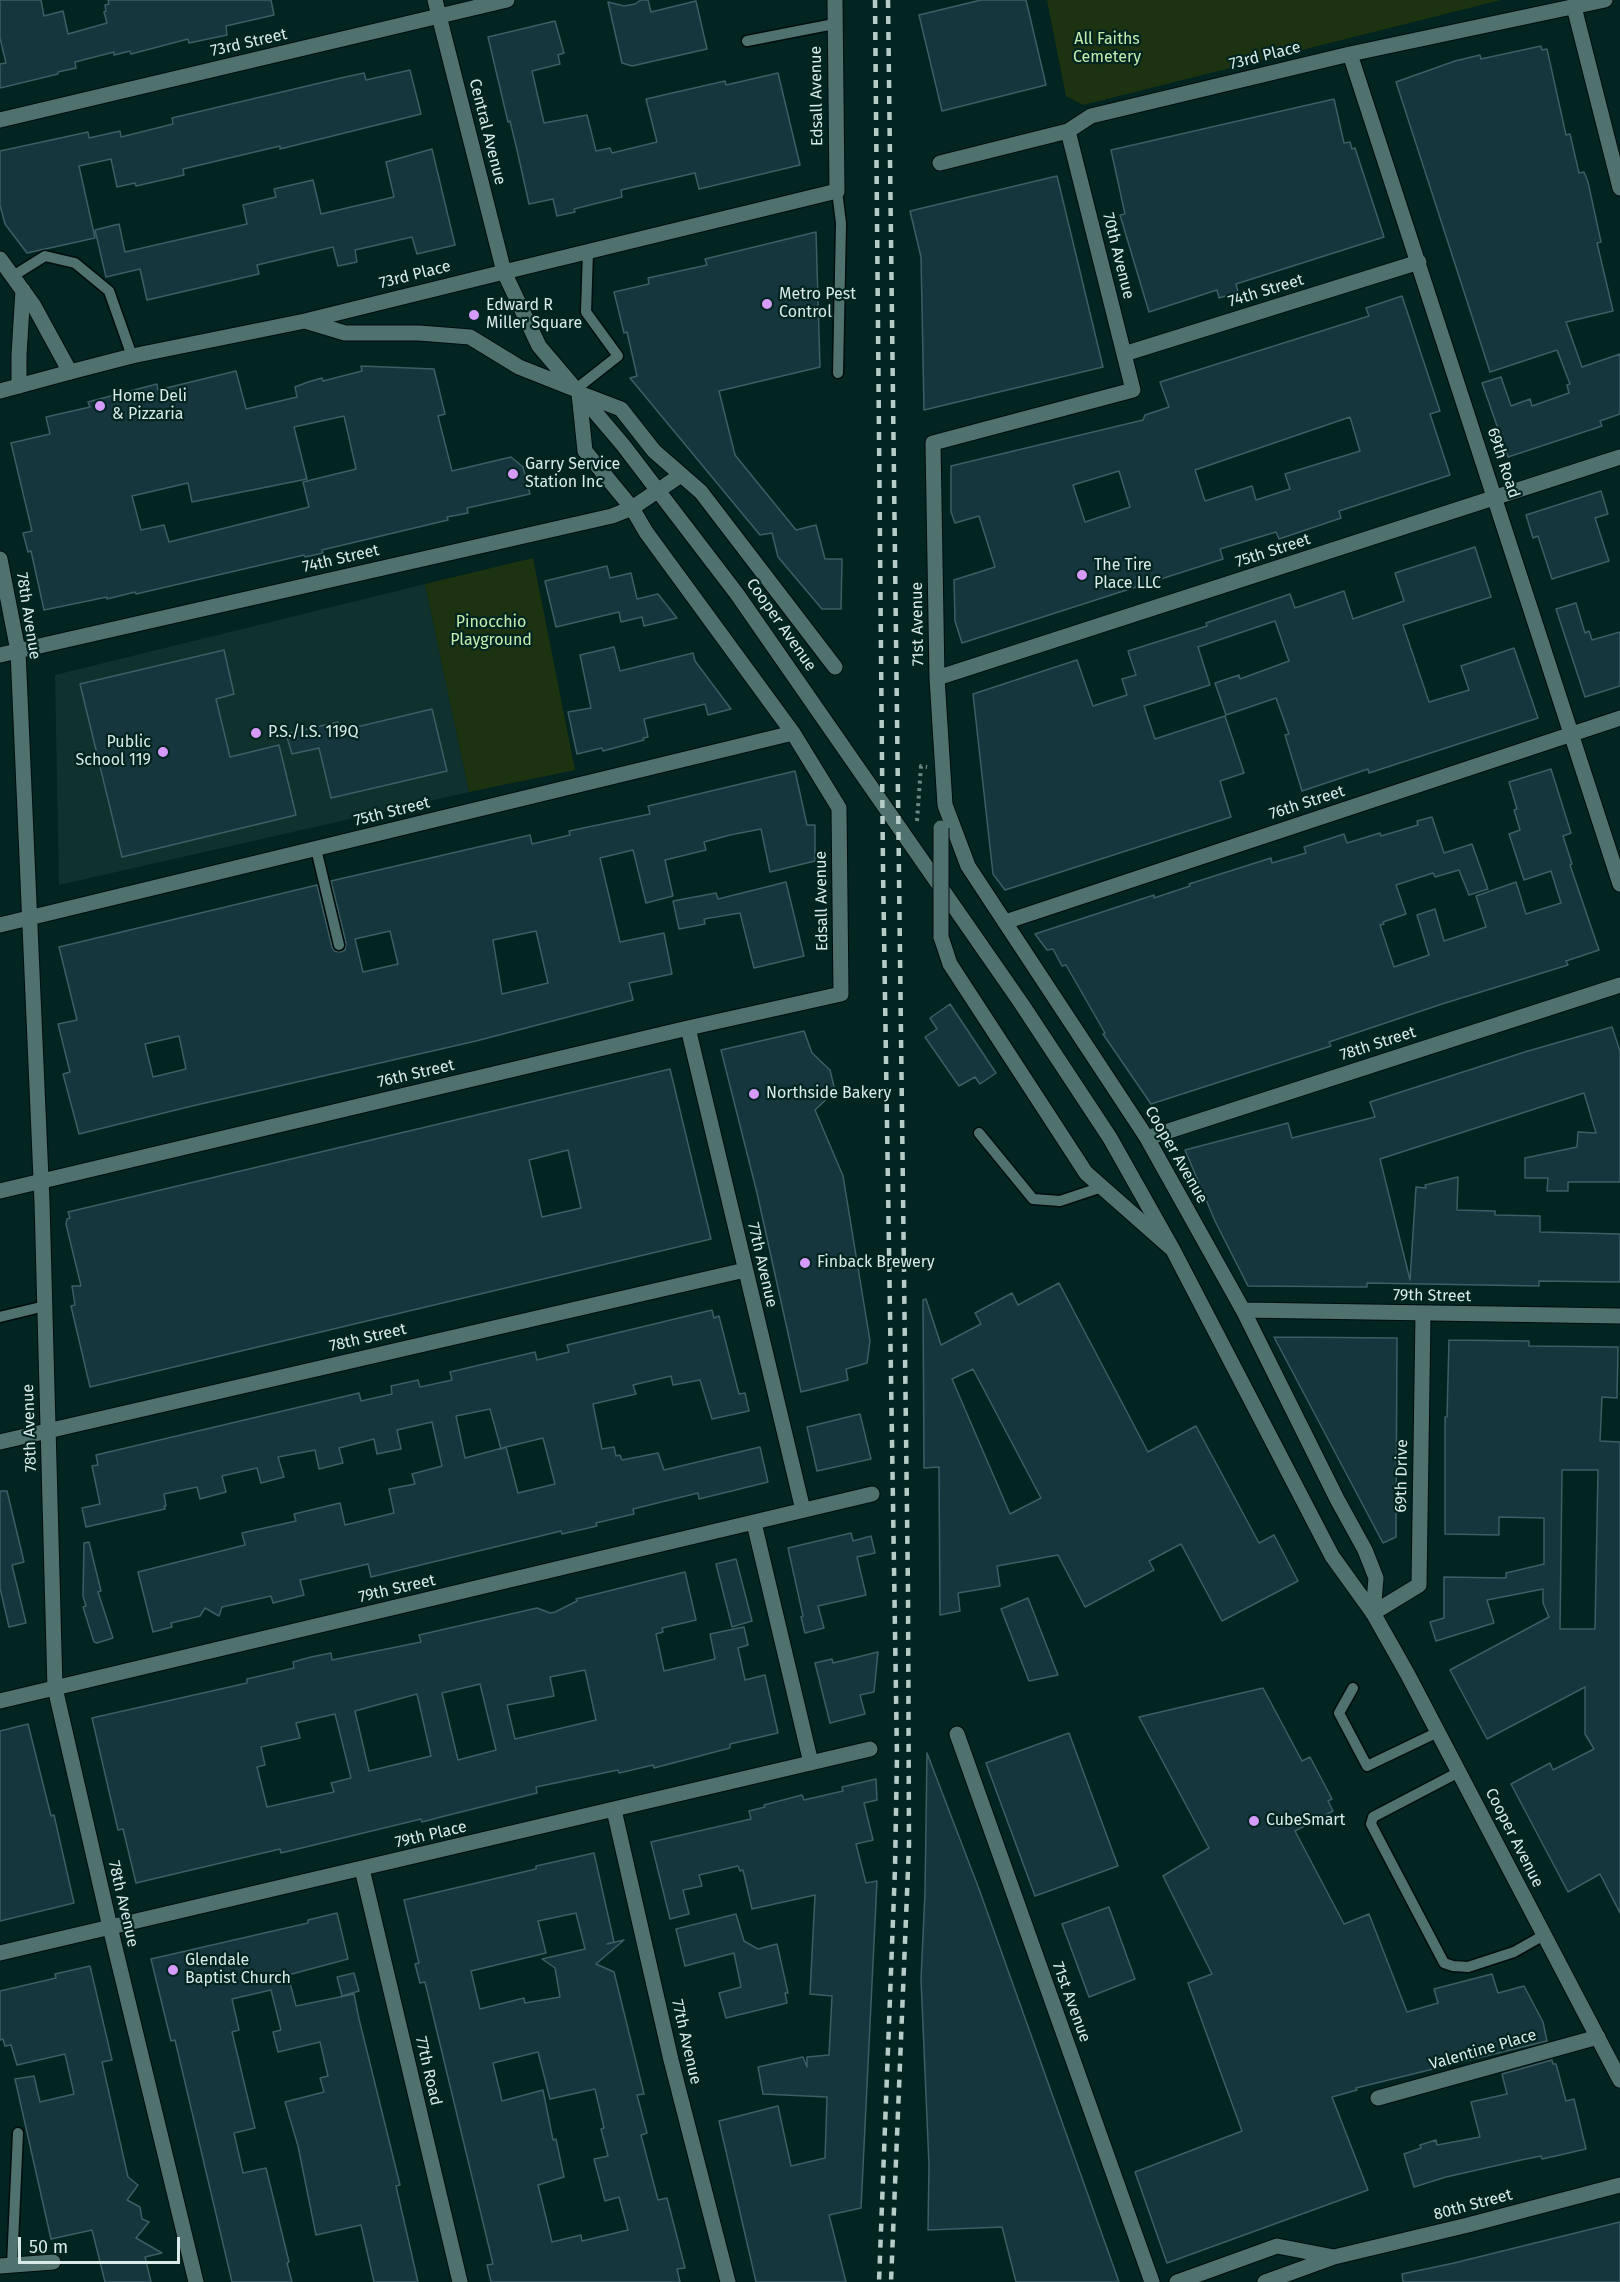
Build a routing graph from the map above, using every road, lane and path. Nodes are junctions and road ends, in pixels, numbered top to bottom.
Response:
1 (435, 0) edge
2 (507, 0) edge
3 (835, 0) edge
4 (1605, 0) edge
5 (1574, 7) junction
6 (439, 16) junction
7 (834, 24) junction
8 (747, 41) dead end
9 (1350, 54) junction
10 (0, 120) edge
11 (1068, 131) junction
12 (940, 162) dead end
13 (1620, 188) edge
14 (837, 191) junction
15 (588, 251) junction
16 (0, 259) edge
17 (1419, 262) junction
18 (504, 272) junction
19 (13, 276) junction
20 (23, 290) junction
21 (305, 321) junction
22 (1124, 354) junction
23 (132, 356) junction
24 (70, 372) junction
25 (838, 373) dead end
26 (19, 386) junction
27 (0, 391) edge
28 (577, 391) junction
29 (933, 443) joint
30 (1620, 457) edge
31 (681, 475) junction
32 (659, 490) junction
33 (1495, 498) junction
34 (632, 508) junction
35 (0, 559) edge
36 (18, 651) junction
37 (0, 655) edge
38 (835, 668) dead end
39 (937, 678) junction
40 (1620, 718) edge
41 (793, 733) junction
42 (1572, 734) junction
43 (929, 767) dead end
44 (945, 805) junction
45 (917, 822) dead end
46 (316, 849) junction
47 (1620, 884) edge
48 (29, 919) junction
49 (1005, 922) junction
50 (0, 925) edge
51 (339, 945) dead end
52 (1620, 985) edge
53 (841, 994) joint
54 (688, 1028) junction
55 (979, 1133) dead end
56 (1148, 1138) junction
57 (41, 1182) junction
58 (1102, 1187) junction
59 (0, 1191) edge
60 (1173, 1250) junction
61 (745, 1270) junction
62 (45, 1306) junction
63 (1243, 1310) junction
64 (1423, 1314) junction
65 (1620, 1316) edge
66 (0, 1317) edge
67 (48, 1430) junction
68 (0, 1442) edge
69 (872, 1494) dead end
70 (803, 1510) junction
71 (754, 1523) junction
72 (1373, 1613) junction
73 (55, 1688) junction
74 (1353, 1688) dead end
75 (0, 1701) edge
76 (1438, 1732) junction
77 (957, 1734) dead end
78 (870, 1749) dead end
79 (812, 1763) junction
80 (1459, 1772) junction
81 (614, 1810) junction
82 (362, 1869) junction
83 (110, 1927) junction
84 (1544, 1935) junction
85 (0, 1953) edge
86 (1598, 2037) junction
87 (1617, 2066) edge
88 (1620, 2080) edge
89 (1378, 2098) dead end
90 (18, 2133) dead end
91 (1620, 2185) edge
92 (1334, 2256) junction
93 (53, 2262) dead end
94 (6, 2266) edge
95 (196, 2282) edge
96 (460, 2282) edge
97 (728, 2282) edge
98 (1152, 2282) edge
99 (1177, 2282) edge
100 (1265, 2282) edge

1 - 6 street, Central Avenue
2 - 6 street, 73rd Street
3 - 7 street, Edsall Avenue
4 - 5 street, 73rd Place
5 - 9 street, 73rd Place
5 - 13 street
6 - 10 street, 73rd Street
6 - 18 street, Central Avenue
7 - 8 lane
7 - 14 street, Edsall Avenue
9 - 11 street, 73rd Place
9 - 17 street, 69th Road
11 - 12 street, 73rd Place
11 - 22 street, 70th Avenue
14 - 15 street, 73rd Place
14 - 25 lane
15 - 18 street, 73rd Place
15 - 28 lane
16 - 19 street
17 - 22 street, 74th Street
17 - 33 street, 69th Road
18 - 21 street, 73rd Place
18 - 28 street, Cooper Avenue
19 - 20 street
19 - 23 lane
20 - 24 street
20 - 26 street
21 - 23 street, 73rd Place
21 - 28 street
22 - 29 street, 70th Avenue
23 - 24 street, 73rd Place
24 - 26 street, 73rd Place
26 - 27 street, 73rd Place
28 - 31 street, Cooper Avenue
28 - 32 street, Cooper Avenue
28 - 34 street
29 - 39 street, 71st Avenue
30 - 33 street, 75th Street
31 - 32 street, 74th Street
31 - 38 street, Cooper Avenue
32 - 34 street, 74th Street
32 - 60 street, Cooper Avenue
33 - 39 street, 75th Street
33 - 42 street, 69th Road
34 - 36 street, 74th Street
34 - 41 street
35 - 36 street, 78th Avenue
36 - 37 street, 74th Street
36 - 48 street, 78th Avenue
39 - 44 street, 71st Avenue
40 - 42 street, 76th Street
41 - 46 street, 75th Street
41 - 53 street, Edsall Avenue
42 - 47 street, 69th Road
42 - 49 street, 76th Street
43 - 45 path
44 - 49 street, Cooper Avenue
44 - 58 street, Cooper Avenue, bridge
46 - 48 street, 75th Street
46 - 51 lane
48 - 50 street, 75th Street
48 - 57 street, 78th Avenue
49 - 56 street, Cooper Avenue
52 - 56 street, 78th Street
53 - 54 street, 76th Street
54 - 57 street, 76th Street
54 - 61 street, 77th Avenue
55 - 58 lane
56 - 63 street, Cooper Avenue
57 - 59 street, 76th Street
57 - 62 street, 78th Avenue
58 - 60 street, Cooper Avenue
60 - 72 street, Cooper Avenue
61 - 67 street, 78th Street
61 - 70 street, 77th Avenue
62 - 66 lane
62 - 67 street, 78th Avenue
63 - 64 street, 79th Street
63 - 72 street, Cooper Avenue
64 - 65 street, 79th Street
64 - 72 street, 69th Drive
67 - 68 street, 78th Street
67 - 73 street, 78th Avenue
69 - 70 street, 79th Street
70 - 71 street, 79th Street
71 - 73 street, 79th Street
71 - 79 street
72 - 76 street, Cooper Avenue
73 - 75 street, 79th Street
73 - 83 street, 78th Avenue
74 - 76 lane
76 - 80 street, Cooper Avenue
77 - 98 street, 71st Avenue
78 - 79 street, 79th Place
79 - 81 street, 79th Place
80 - 84 street, Cooper Avenue
80 - 84 lane
81 - 82 street, 79th Place
81 - 97 street, 77th Avenue
82 - 83 street, 79th Place
82 - 96 street, 77th Road
83 - 85 street, 79th Place
83 - 95 street, 78th Avenue
84 - 86 street, Cooper Avenue
86 - 87 street, Cooper Avenue
86 - 89 street, Valentine Place
87 - 88 street, Cooper Avenue
90 - 94 lane
91 - 92 street, 80th Street
92 - 99 street, 80th Street
92 - 100 street, 80th Street
93 - 94 street

